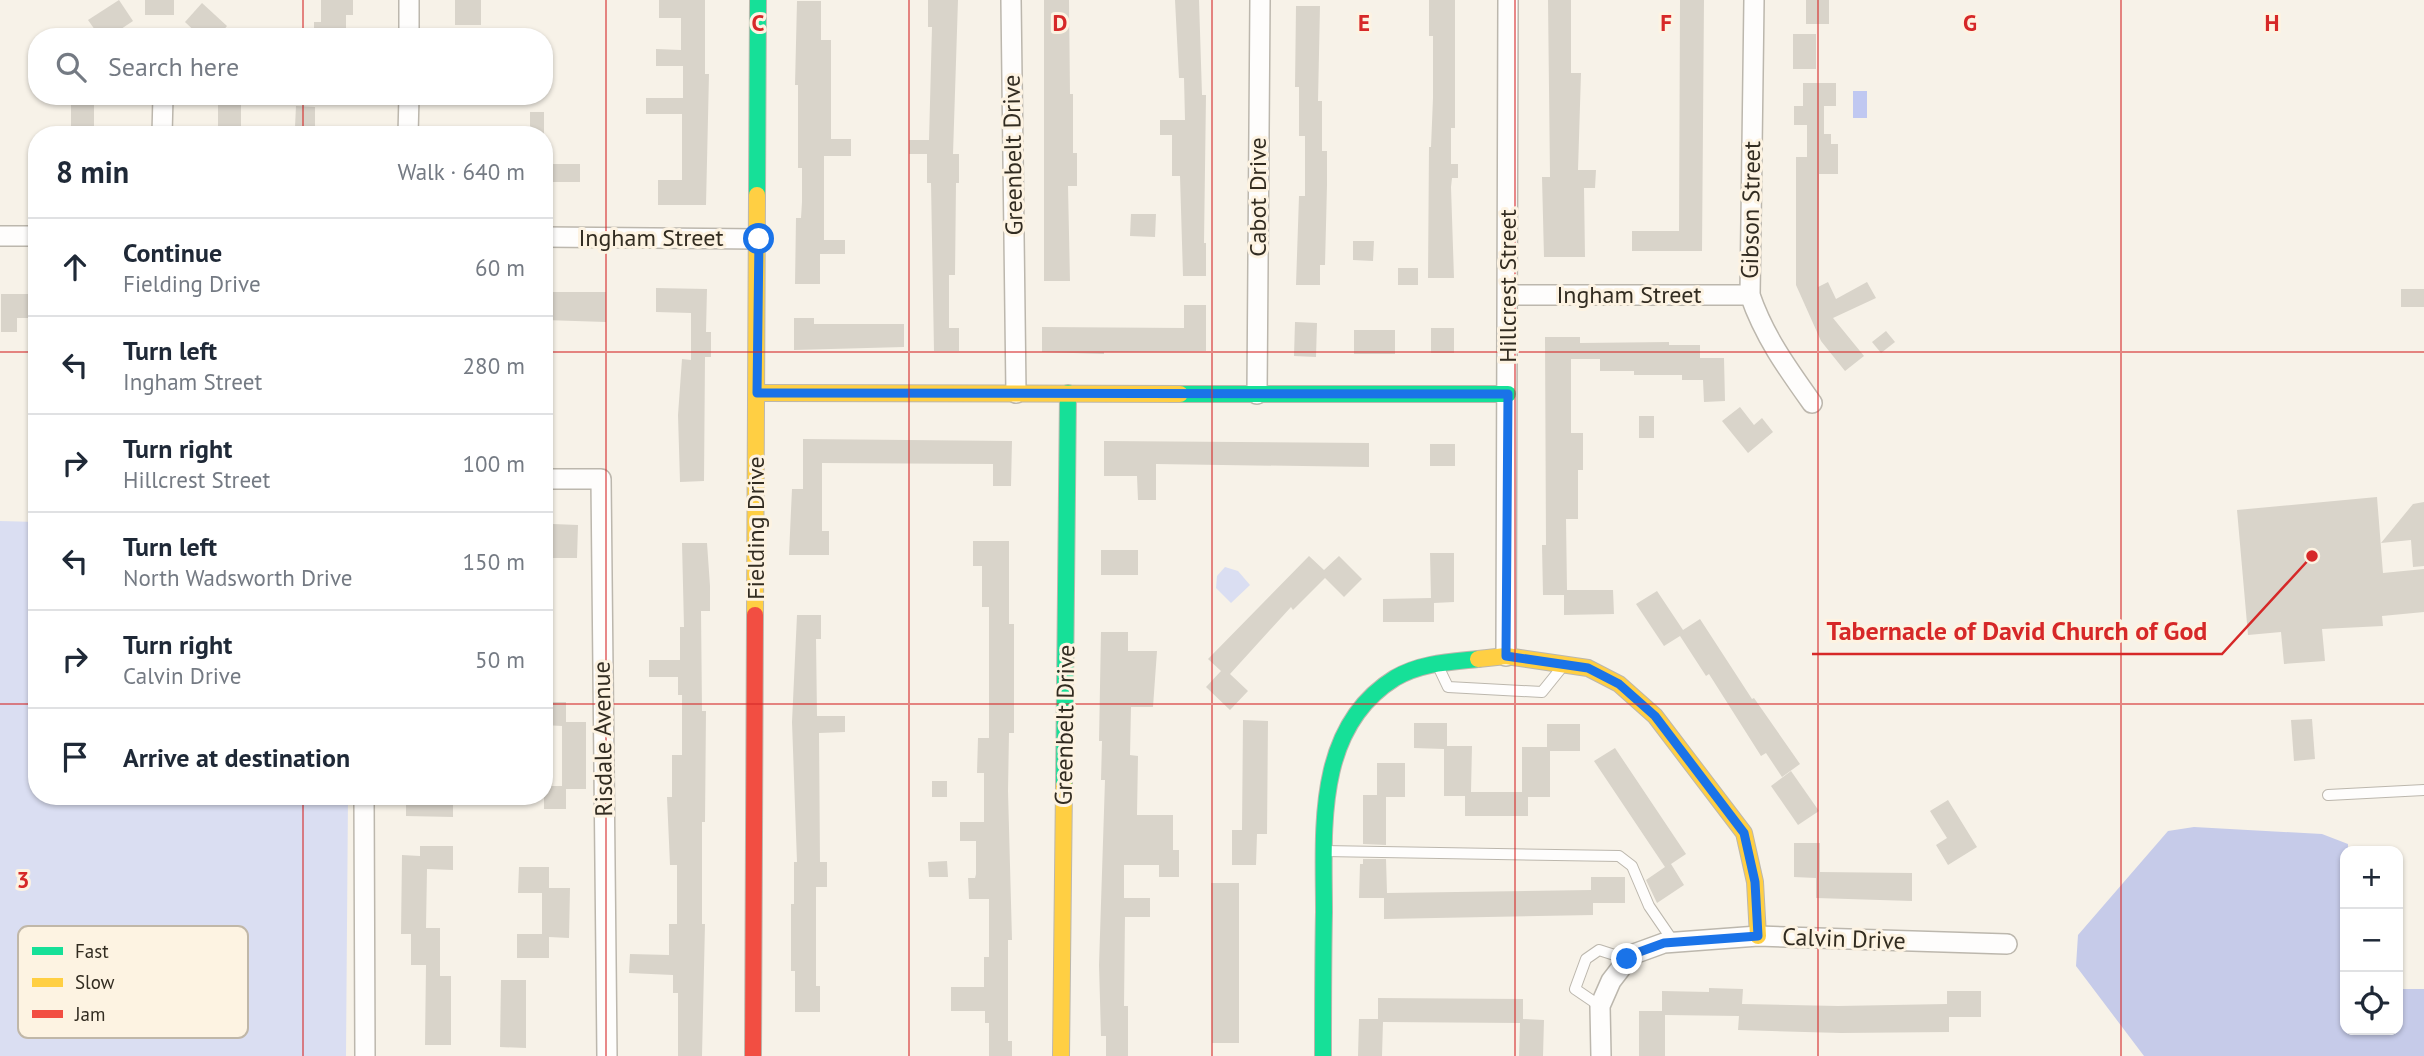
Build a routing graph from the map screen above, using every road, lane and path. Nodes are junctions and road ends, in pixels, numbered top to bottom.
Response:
1 (409, 0) edge
2 (758, 0) edge
3 (1011, 0) edge
4 (1260, 0) edge
5 (1507, 0) edge
6 (1754, 0) edge
7 (409, 28) edge
8 (163, 105) edge
9 (409, 105) edge
10 (162, 126) edge
11 (408, 126) edge
12 (0, 236) edge
13 (28, 236) edge
14 (553, 237) edge
15 (759, 239) junction
16 (1508, 295) junction
17 (1750, 295) junction
18 (757, 393) junction
19 (1016, 393) junction
20 (1068, 393) junction
21 (1257, 394) junction
22 (1508, 394) junction
23 (1812, 403) dead end
24 (553, 479) edge
25 (1506, 656) junction
26 (1437, 664) junction
27 (1565, 664) junction
28 (2424, 790) edge
29 (2328, 795) dead end
30 (364, 805) edge
31 (1324, 851) junction
32 (1758, 936) junction
33 (1674, 943) junction
34 (2007, 944) dead end
35 (1627, 959) junction
36 (1600, 1006) junction
37 (365, 1056) edge
38 (607, 1056) edge
39 (753, 1056) edge
40 (1061, 1056) edge
41 (1323, 1056) edge
42 (1601, 1056) edge

1 - 7 street
2 - 15 street, Fielding Drive
3 - 19 street, Greenbelt Drive
4 - 21 street, Cabot Drive
5 - 16 street, Hillcrest Street
6 - 17 street, Gibson Street
8 - 10 street
9 - 11 street
12 - 13 street
14 - 15 street, Ingham Street
15 - 18 street, Fielding Drive
16 - 17 street, Ingham Street
16 - 22 street, Hillcrest Street
17 - 23 street, Gibson Street
18 - 19 street
18 - 39 street, Fielding Drive
19 - 20 street
20 - 21 street
20 - 40 street, Greenbelt Drive
21 - 22 street
22 - 25 street, Hillcrest Street
24 - 38 street, Risdale Avenue
25 - 26 street
25 - 27 street
26 - 27 lane
26 - 31 street
27 - 32 street
28 - 29 lane
30 - 37 street
31 - 33 lane
31 - 41 street
32 - 33 street, Calvin Drive
32 - 34 street, Calvin Drive
33 - 35 street, Calvin Drive
35 - 36 street
35 - 36 lane
36 - 42 street

